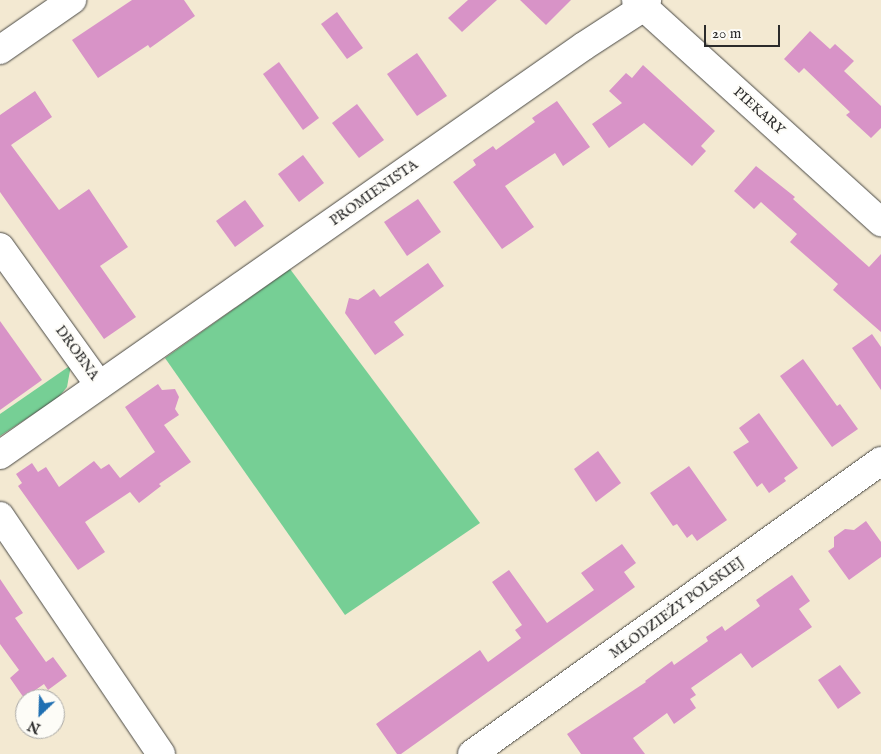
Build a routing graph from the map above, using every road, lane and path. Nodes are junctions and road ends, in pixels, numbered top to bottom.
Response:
1 (72, 0) edge
2 (642, 2) edge
3 (0, 50) edge
4 (881, 222) edge
5 (0, 247) edge
6 (99, 385) junction
7 (0, 455) edge
8 (881, 461) edge
9 (0, 516) edge
10 (162, 754) edge
11 (472, 754) edge

1 - 3 street
2 - 4 street, PIEKARY
2 - 6 street, PROMIENISTA
5 - 6 street, DROBNA
6 - 7 street, DROBNA
8 - 11 street, MŁODZIEŻY POLSKIEJ
9 - 10 street

